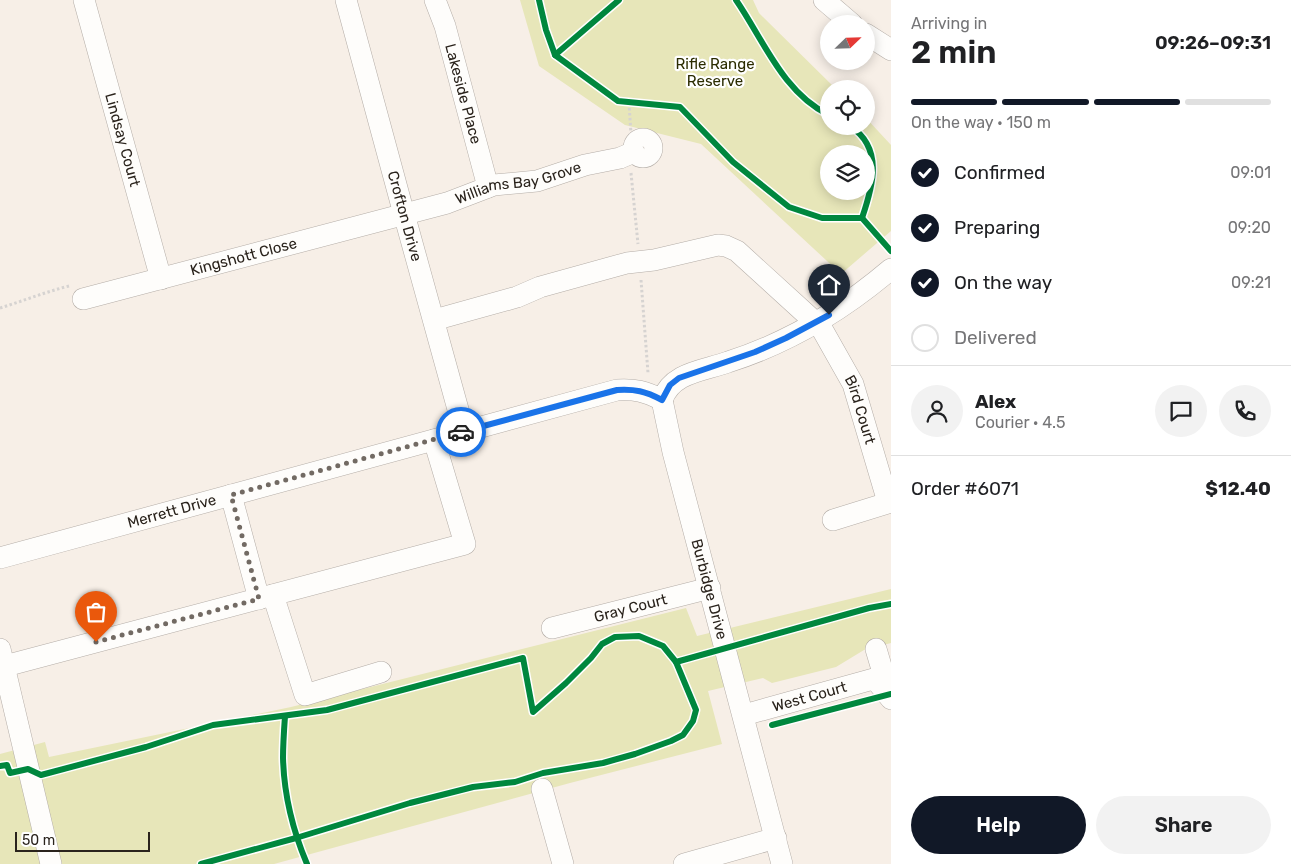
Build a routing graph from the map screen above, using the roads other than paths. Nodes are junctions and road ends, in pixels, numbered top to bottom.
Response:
1 (84, 0) edge
2 (346, 0) edge
3 (435, 0) edge
4 (824, 0) edge
5 (842, 15) edge
6 (875, 40) edge
7 (891, 50) edge
8 (632, 153) road end
9 (488, 187) junction
10 (404, 214) junction
11 (891, 269) edge
12 (161, 279) junction
13 (83, 299) dead end
14 (434, 320) junction
15 (817, 322) junction
16 (662, 400) junction
17 (464, 431) junction
18 (434, 440) junction
19 (231, 495) junction
20 (887, 496) edge
21 (833, 520) dead end
22 (0, 558) edge
23 (710, 588) junction
24 (266, 597) junction
25 (552, 628) dead end
26 (876, 649) dead end
27 (2, 658) edge
28 (380, 672) dead end
29 (875, 679) junction
30 (888, 708) edge
31 (744, 715) junction
32 (542, 789) dead end
33 (776, 838) junction
34 (51, 864) edge
35 (563, 864) edge
36 (684, 864) edge
37 (782, 864) edge

1 - 12 street, Lindsay Court
2 - 10 street, Crofton Drive
3 - 9 street, Lakeside Place
4 - 5 street
6 - 7 street
8 - 9 street, Williams Bay Grove
9 - 10 street, Williams Bay Grove
10 - 12 street, Kingshott Close
10 - 14 street, Crofton Drive
11 - 15 street
12 - 13 street, Kingshott Close
14 - 15 street, Bird Court
14 - 17 street, Crofton Drive
15 - 16 street
15 - 20 street, Bird Court
16 - 17 street, Merrett Drive
16 - 23 street, Burbidge Drive
17 - 18 street, Merrett Drive
18 - 19 street, Merrett Drive
18 - 24 street
19 - 22 street, Merrett Drive
19 - 24 street
20 - 21 street, Bird Court
23 - 25 street, Gray Court
23 - 31 street, Burbidge Drive
24 - 27 street
24 - 28 street
26 - 29 street
27 - 34 street
29 - 30 street
29 - 31 street, West Court
31 - 33 street, Burbidge Drive
32 - 35 street
33 - 36 street
33 - 37 street, Burbidge Drive

